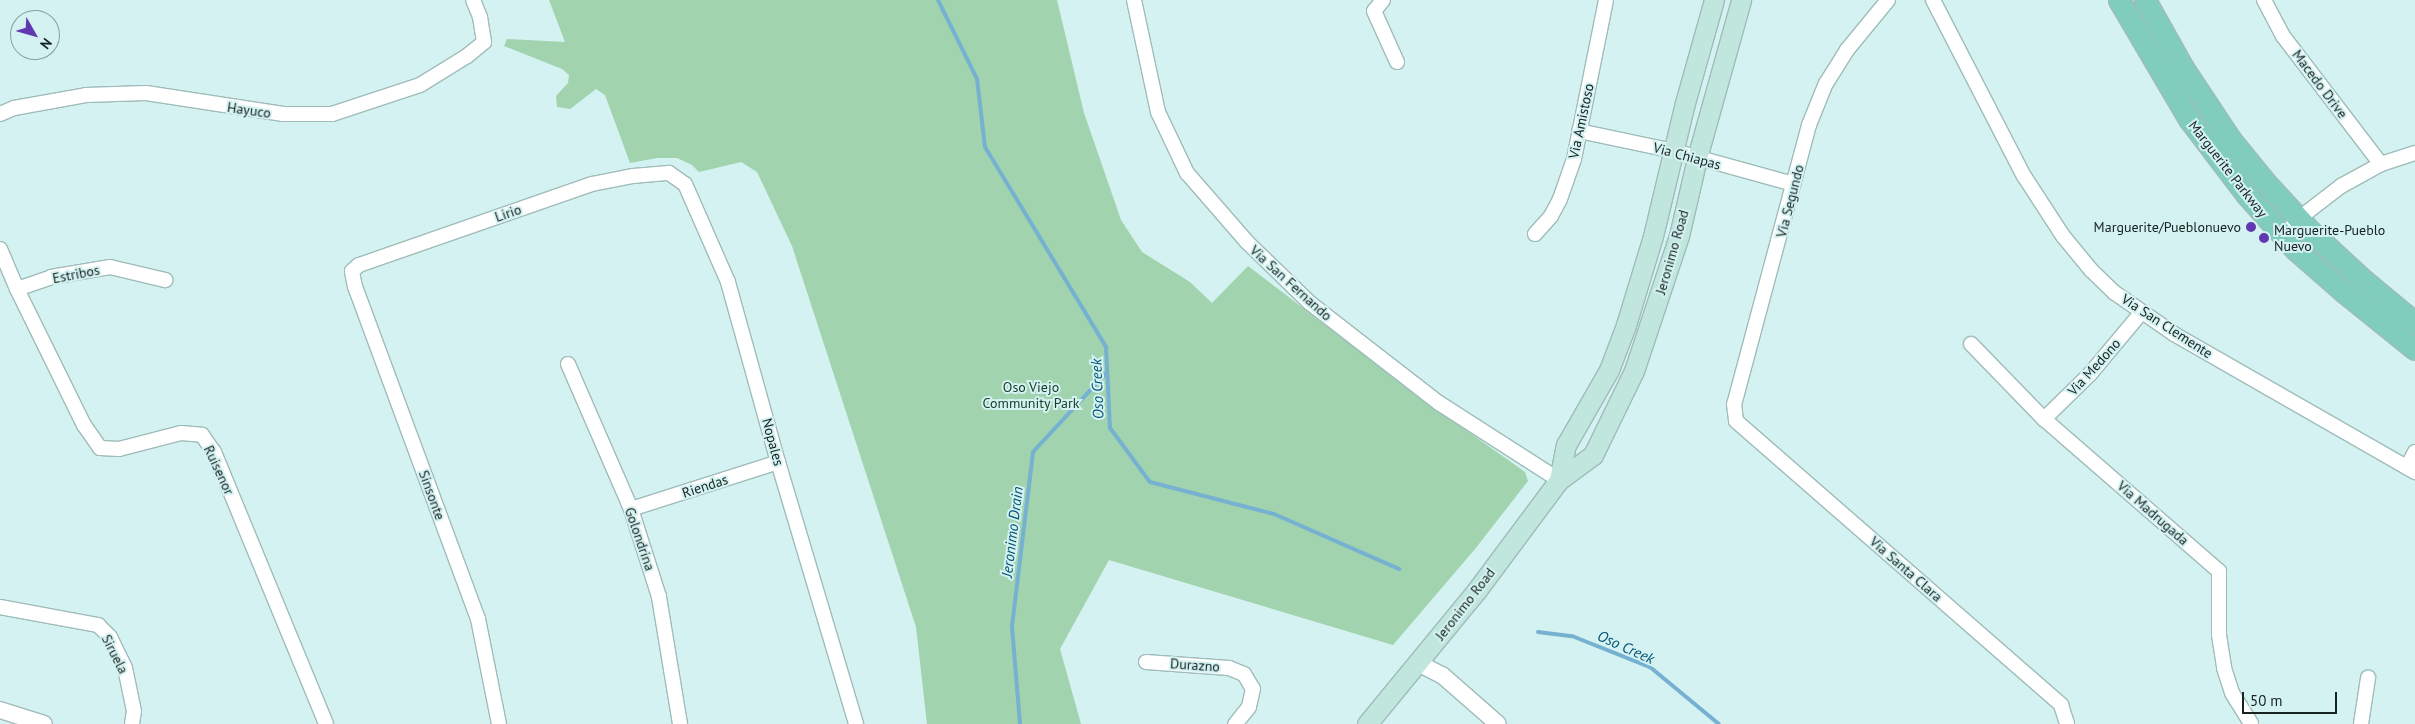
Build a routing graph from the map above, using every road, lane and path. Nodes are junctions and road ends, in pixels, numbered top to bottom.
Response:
1 (473, 0) edge
2 (1134, 0) edge
3 (1383, 0) edge
4 (1606, 0) edge
5 (1714, 0) edge
6 (1741, 0) edge
7 (1888, 0) edge
8 (1933, 0) edge
9 (2120, 0) edge
10 (2145, 0) edge
11 (2264, 0) edge
12 (1397, 62) dead end
13 (0, 114) edge
14 (1579, 131) junction
15 (1674, 151) junction
16 (2415, 153) edge
17 (1697, 158) junction
18 (2381, 164) junction
19 (669, 173) joint
20 (1794, 184) junction
21 (2298, 218) junction
22 (2281, 233) junction
23 (1535, 234) dead end
24 (0, 250) edge
25 (352, 271) joint
26 (165, 280) dead end
27 (17, 290) junction
28 (2141, 313) junction
29 (2415, 323) edge
30 (1971, 344) dead end
31 (2415, 349) edge
32 (568, 364) dead end
33 (2044, 419) junction
34 (1736, 421) joint
35 (2415, 452) edge
36 (778, 462) junction
37 (2411, 469) edge
38 (1559, 480) junction
39 (631, 509) junction
40 (0, 607) edge
41 (1146, 662) dead end
42 (1418, 664) junction
43 (2368, 678) dead end
44 (0, 710) edge
45 (42, 724) edge
46 (132, 724) edge
47 (326, 724) edge
48 (499, 724) edge
49 (680, 724) edge
50 (856, 724) edge
51 (1235, 724) edge
52 (1367, 724) edge
53 (1483, 724) edge
54 (1498, 724) edge
55 (2067, 724) edge
56 (2251, 724) edge
57 (2362, 724) edge

1 - 13 street, Hayuco
2 - 38 street, Via San Fernando
3 - 12 street
4 - 14 street, Via Amistoso
5 - 15 main road, Jeronimo Road
6 - 17 main road, Jeronimo Road
7 - 20 street, Via Segundo
8 - 28 street, Via San Clemente
9 - 22 main road, Marguerite Parkway
10 - 21 main road, Marguerite Parkway
11 - 18 street, Macedo Drive
14 - 15 street, Via Chiapas
14 - 23 street, Via Amistoso
15 - 17 street, Via Chiapas
15 - 38 main road, Jeronimo Road
16 - 18 street
17 - 20 street, Via Chiapas
17 - 38 main road, Jeronimo Road
18 - 21 street
19 - 25 street, Lirio
19 - 36 street, Nopales
20 - 34 street, Via Segundo
21 - 22 street
21 - 29 main road, Marguerite Parkway
22 - 31 main road, Marguerite Parkway
24 - 27 street, Ruisenor
25 - 48 street, Sinsonte
26 - 27 street, Estribos
27 - 47 street, Ruisenor
28 - 33 street, Via Medono
28 - 37 street, Via San Clemente
30 - 33 street, Via Madrugada
32 - 39 street, Golondrina
33 - 56 street, Via Madrugada
34 - 55 street, Via Santa Clara
35 - 37 street
36 - 39 street, Riendas
36 - 50 street, Nopales
38 - 42 main road, Jeronimo Road
39 - 49 street, Golondrina
40 - 46 street, Siruela
41 - 51 street, Durazno
42 - 52 main road, Jeronimo Road
42 - 53 street
42 - 54 street
43 - 57 street
44 - 45 street

